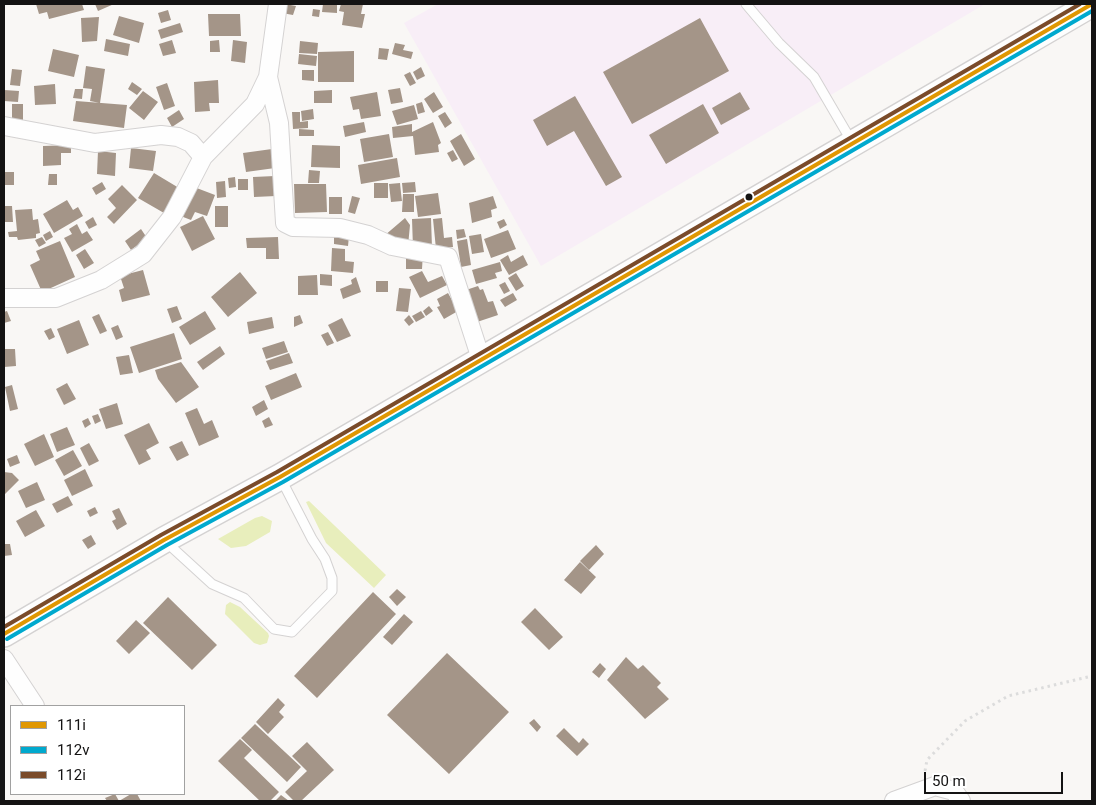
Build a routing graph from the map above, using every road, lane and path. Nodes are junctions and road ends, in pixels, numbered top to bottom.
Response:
1 (278, 4) edge
2 (746, 4) edge
3 (1092, 4) edge
4 (268, 78) junction
5 (4, 126) edge
6 (852, 142) junction
7 (203, 157) junction
8 (4, 298) edge
9 (481, 359) junction
10 (280, 477) junction
11 (164, 540) junction
12 (4, 634) edge
13 (4, 659) edge
14 (1092, 676) edge
15 (33, 705) edge
16 (924, 777) dead end
17 (894, 801) edge
18 (961, 801) edge

1 - 4 street
2 - 6 lane
3 - 6 main road
4 - 7 street
4 - 9 street
5 - 7 street
6 - 9 main road
7 - 8 street
9 - 10 main road
10 - 11 main road
10 - 11 lane
11 - 12 main road
13 - 15 street
14 - 16 path
17 - 18 street

